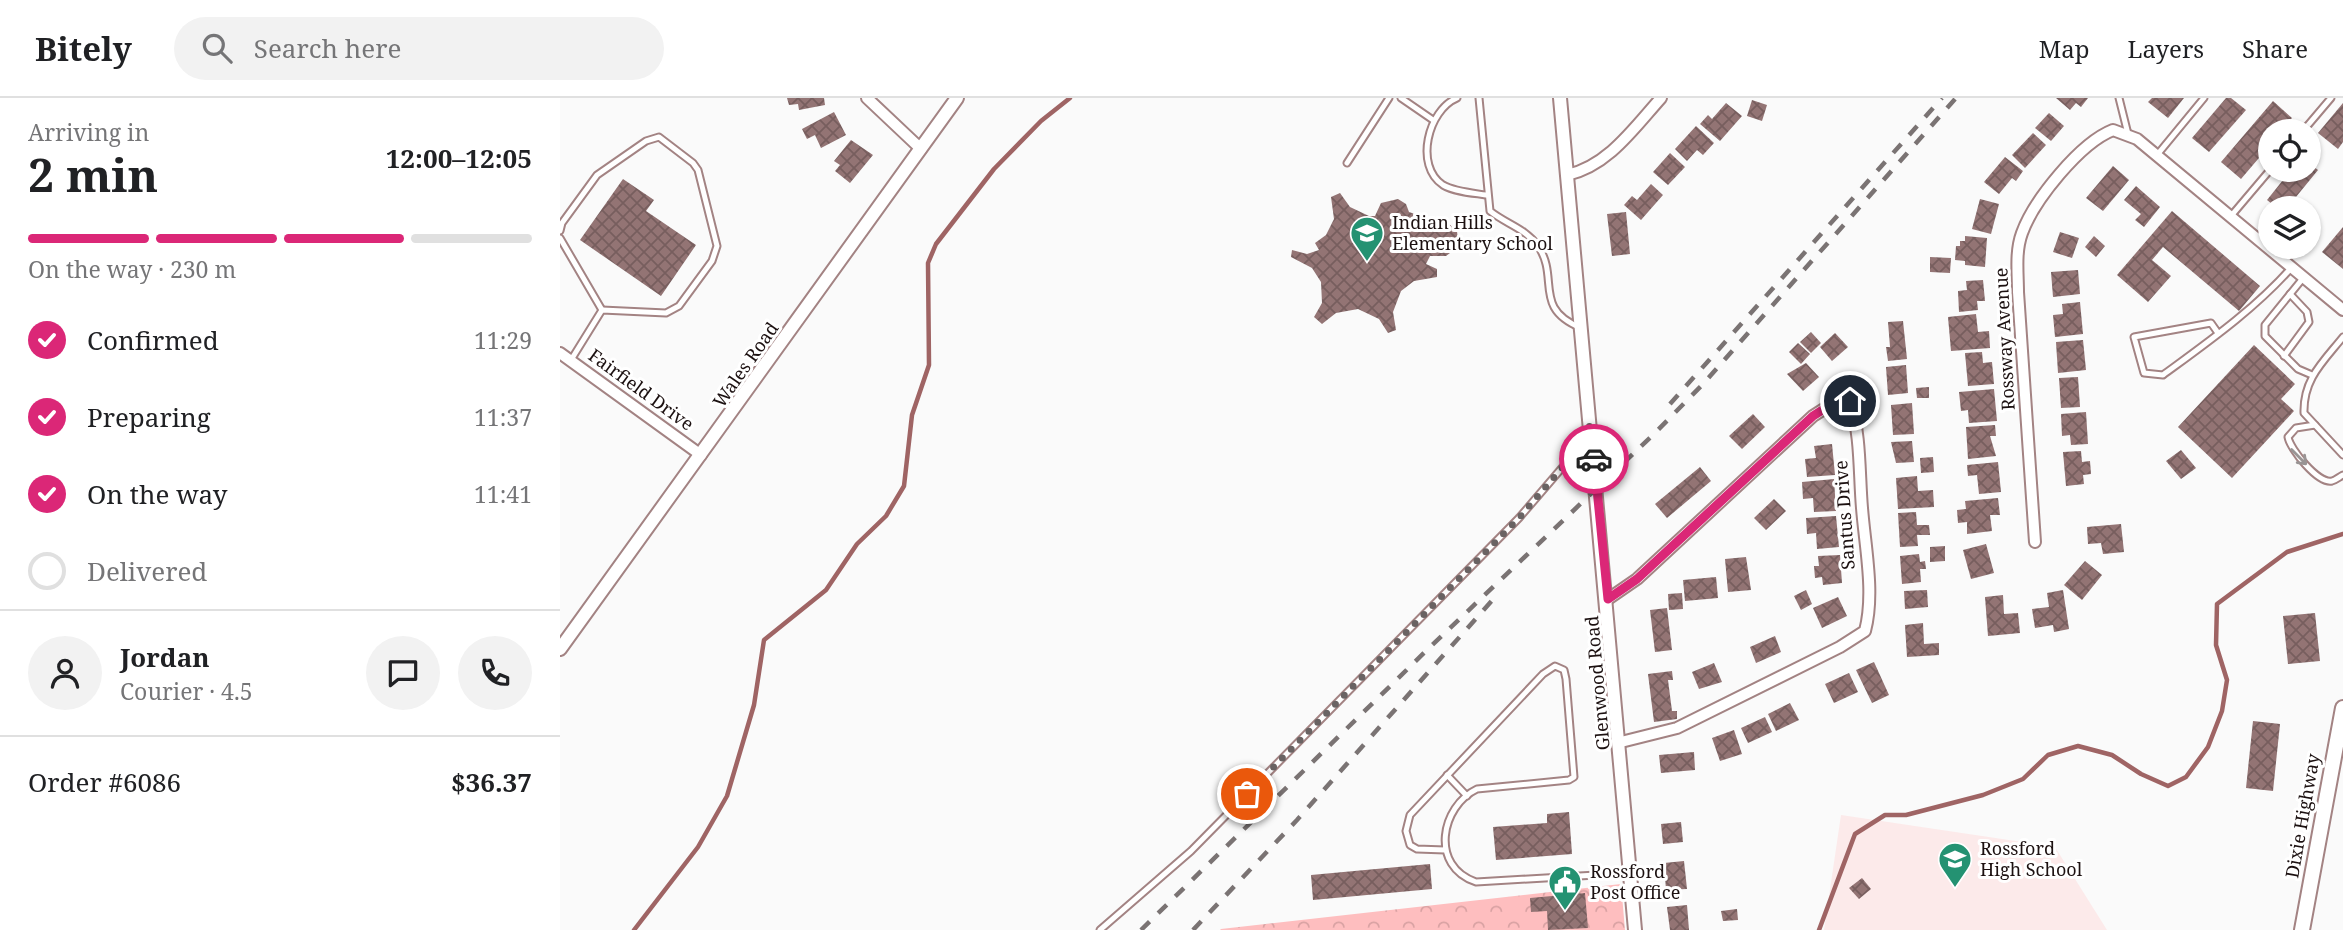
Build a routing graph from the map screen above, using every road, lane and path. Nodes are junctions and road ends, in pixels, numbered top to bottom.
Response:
1 (867, 98) edge
2 (957, 98) edge
3 (1389, 98) edge
4 (1401, 98) edge
5 (1457, 98) edge
6 (1479, 98) edge
7 (1560, 98) edge
8 (1661, 98) edge
9 (2119, 98) edge
10 (2204, 98) edge
11 (2331, 98) edge
12 (2313, 119) edge
13 (1433, 120) junction
14 (2128, 134) junction
15 (921, 149) junction
16 (2157, 155) junction
17 (1347, 163) dead end
18 (1567, 175) junction
19 (2260, 182) edge
20 (1486, 195) junction
21 (2231, 216) junction
22 (560, 231) edge
23 (560, 239) edge
24 (2292, 267) junction
25 (2304, 277) junction
26 (2290, 294) junction
27 (602, 310) junction
28 (2343, 310) edge
29 (1583, 328) junction
30 (2218, 333) junction
31 (2343, 337) edge
32 (560, 352) edge
33 (2284, 356) junction
34 (571, 360) junction
35 (2312, 375) junction
36 (1591, 425) junction
37 (2315, 425) junction
38 (701, 455) junction
39 (2343, 455) edge
40 (2343, 475) edge
41 (2035, 542) dead end
42 (1608, 599) junction
43 (560, 649) edge
44 (2343, 708) edge
45 (1621, 742) junction
46 (1447, 775) junction
47 (1467, 796) junction
48 (1445, 850) junction
49 (1630, 873) junction
50 (1100, 930) edge
51 (1635, 930) edge
52 (2302, 930) edge

1 - 15 street
2 - 15 street, Wales Road
3 - 17 lane
4 - 13 lane
5 - 13 lane
6 - 20 lane
7 - 18 street, Glenwood Road
8 - 18 street
9 - 14 lane
10 - 16 lane
11 - 12 lane
13 - 20 lane
14 - 16 street
14 - 41 street, Rossway Avenue
15 - 38 street, Wales Road
16 - 21 street
18 - 29 street, Glenwood Road
19 - 21 lane
20 - 29 lane
21 - 24 street
22 - 27 lane
23 - 27 lane
24 - 25 street
24 - 30 lane
25 - 26 lane
25 - 28 street
26 - 33 lane
26 - 33 lane
27 - 34 lane
29 - 36 street, Glenwood Road
30 - 30 lane
31 - 35 lane
32 - 34 street, Fairfield Drive
33 - 35 lane
34 - 38 street, Fairfield Drive
35 - 37 lane
36 - 42 street, Glenwood Road
36 - 50 lane
37 - 39 lane
37 -> 40 lane
38 - 43 street, Wales Road
42 - 45 street, Glenwood Road
42 - 45 street, Santus Drive
44 - 52 main road, Dixie Highway
45 - 49 street, Glenwood Road
46 - 47 lane
46 - 47 lane
46 - 48 lane
47 - 48 lane
48 - 49 lane
49 - 51 street, Glenwood Road

